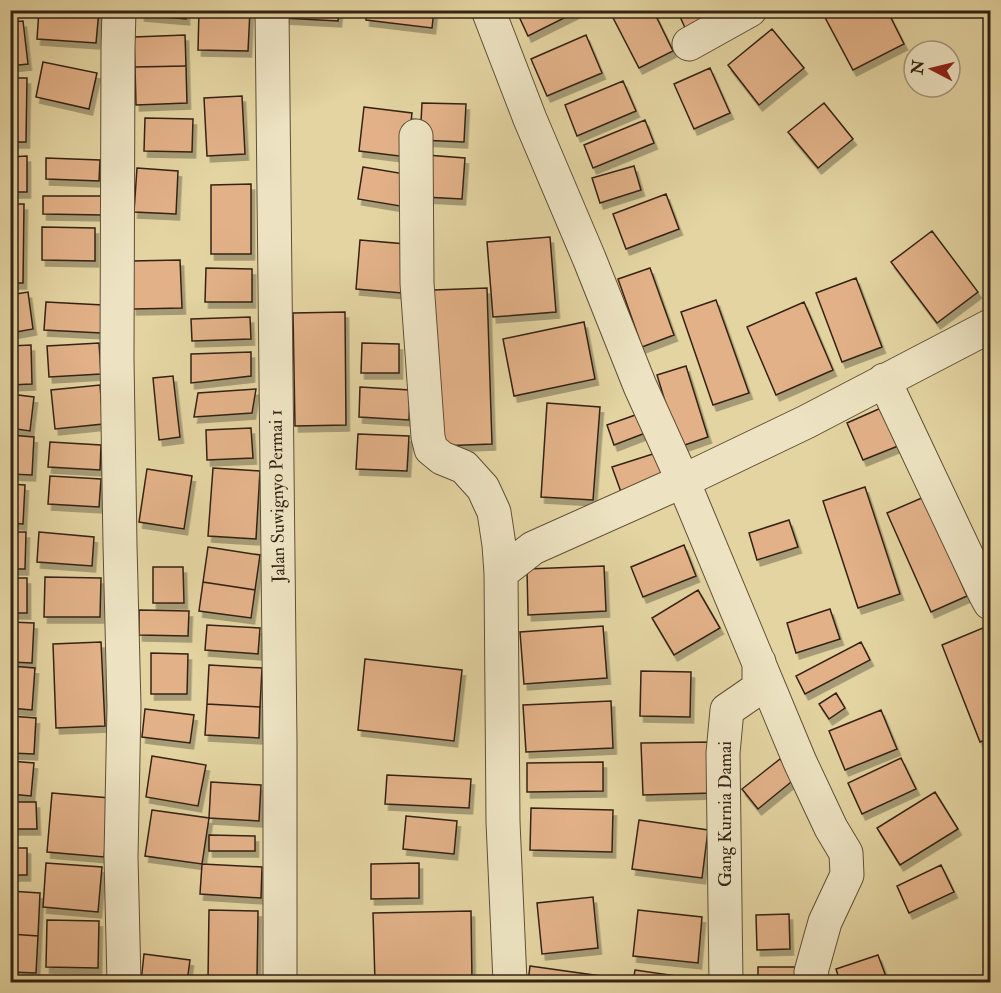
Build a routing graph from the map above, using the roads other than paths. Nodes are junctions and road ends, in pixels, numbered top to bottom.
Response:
1 (119, 10) edge
2 (272, 10) edge
3 (488, 10) edge
4 (750, 10) edge
5 (689, 44) dead end
6 (416, 136) dead end
7 (990, 326) edge
8 (884, 380) junction
9 (683, 481) junction
10 (501, 573) junction
11 (990, 603) edge
12 (759, 662) junction
13 (124, 982) edge
14 (280, 982) edge
15 (510, 982) edge
16 (726, 982) edge
17 (813, 982) edge

1 - 13 street
2 - 14 street, Jalan Suwignyo Permai 1
3 - 9 street
4 - 5 street
6 - 10 street
7 - 8 street
8 - 9 street
8 - 11 street
9 - 10 street
9 - 12 street
10 - 15 street
12 - 16 street, Gang Kurnia Damai
12 - 17 street

